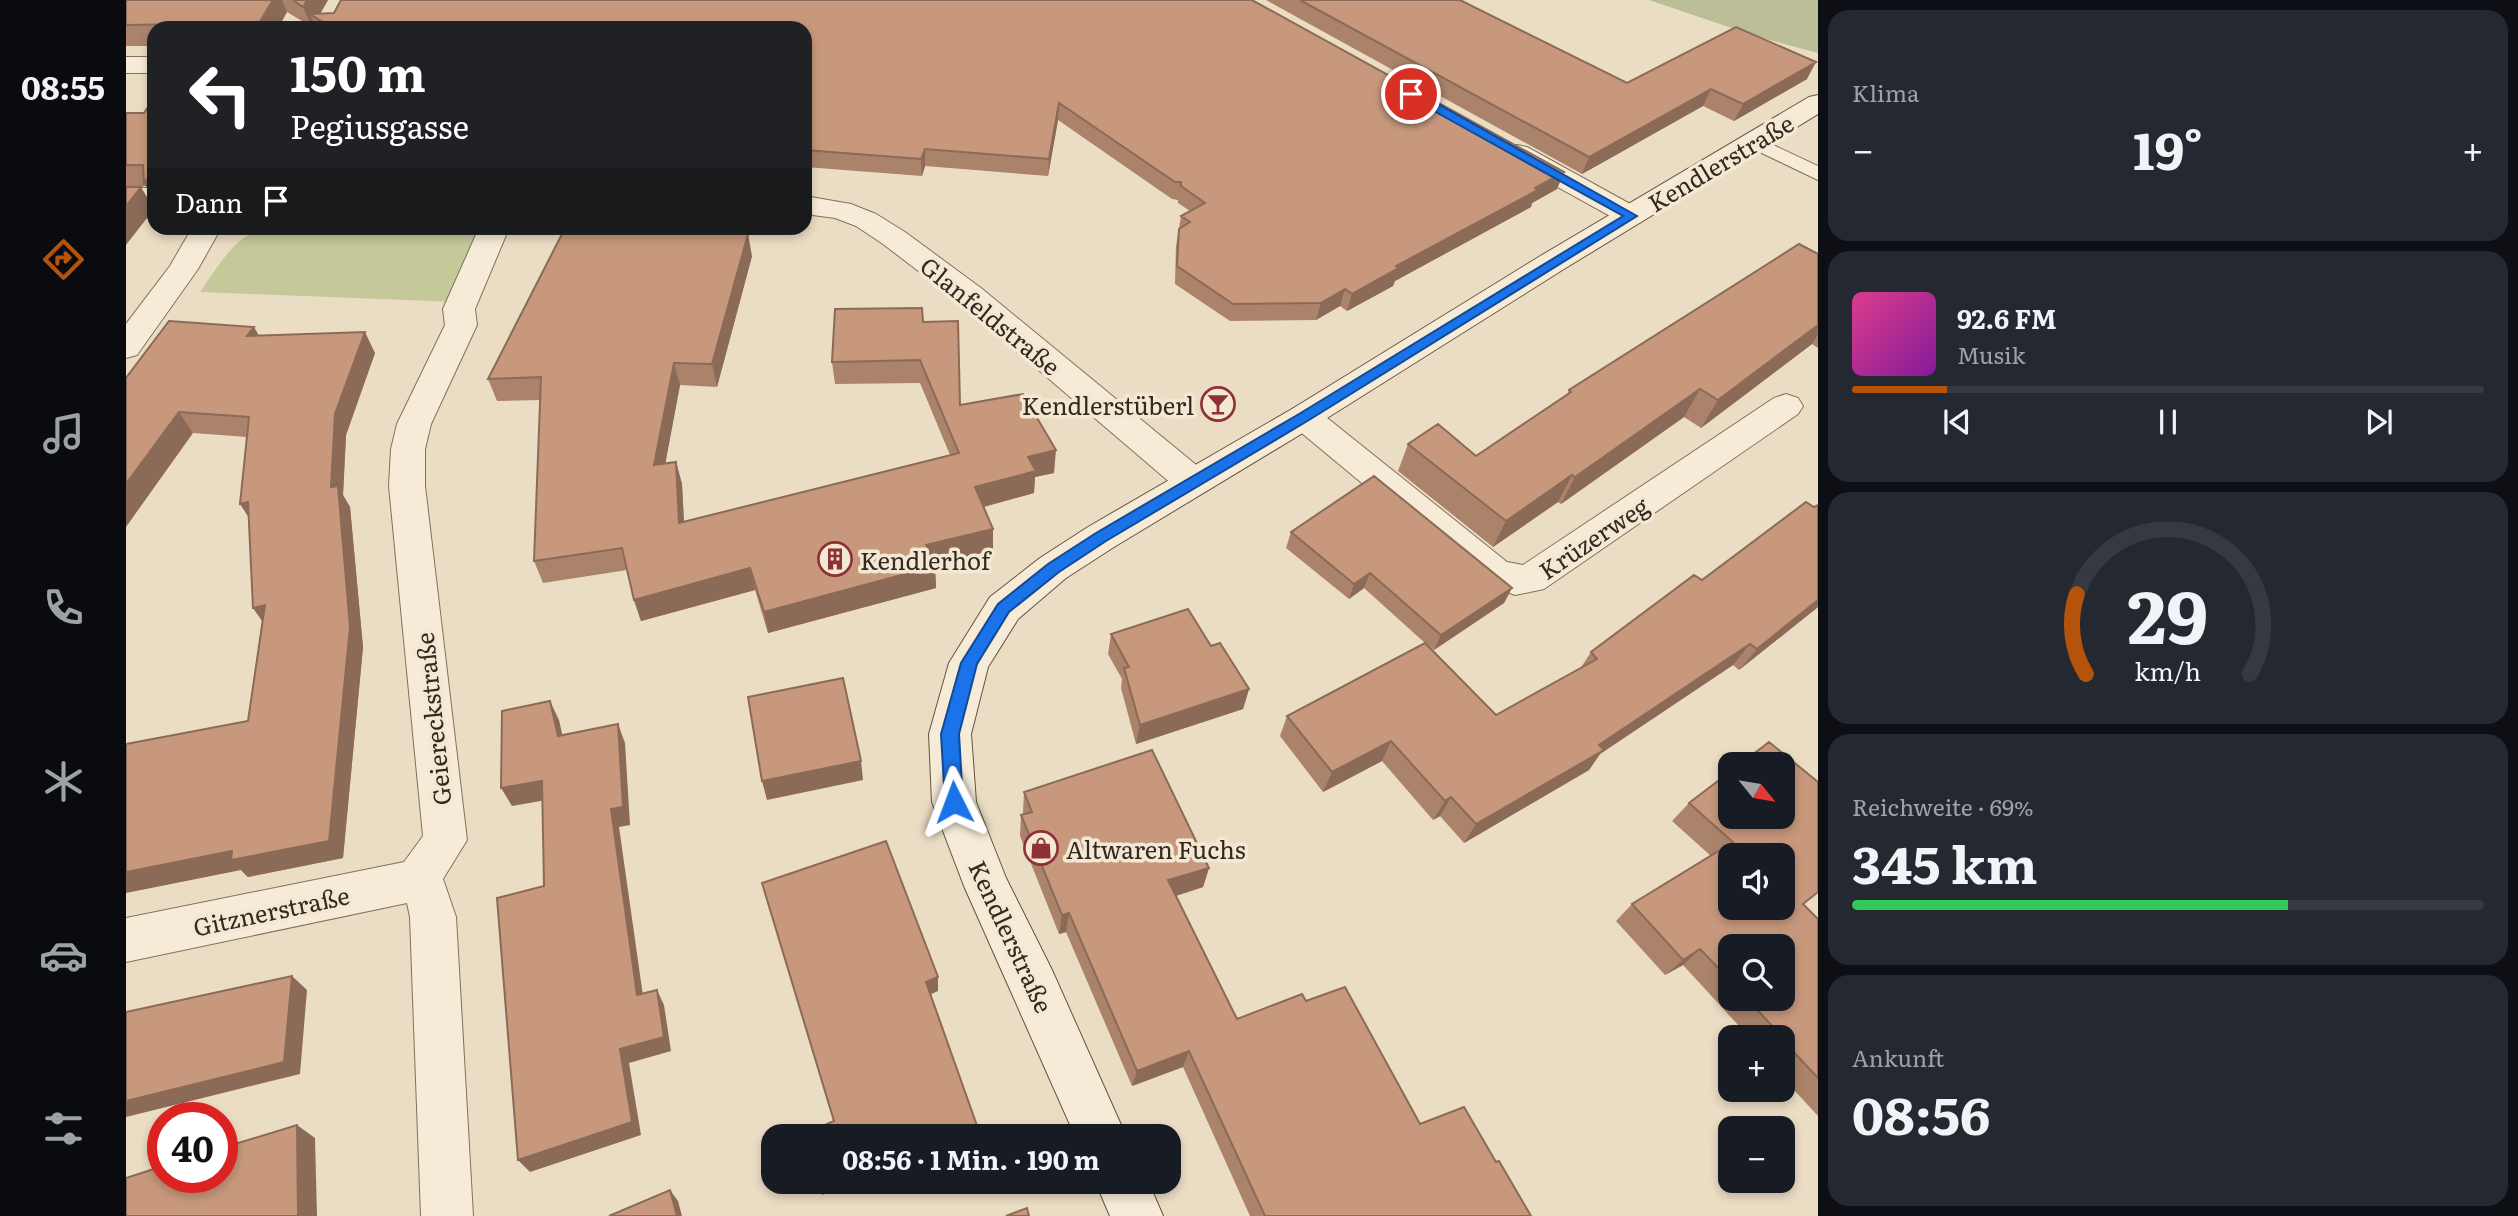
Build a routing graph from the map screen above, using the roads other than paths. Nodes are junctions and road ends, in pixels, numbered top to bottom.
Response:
1 (126, 65) edge
2 (147, 65) edge
3 (1818, 103) edge
4 (1492, 139) edge
5 (1754, 142) junction
6 (1818, 174) edge
7 (126, 197) edge
8 (147, 197) edge
9 (812, 206) edge
10 (1631, 216) junction
11 (202, 235) edge
12 (491, 235) edge
13 (126, 347) edge
14 (1786, 406) dead end
15 (1304, 417) junction
16 (1193, 482) junction
17 (417, 880) junction
18 (126, 940) edge
19 (1096, 1124) edge
20 (1127, 1194) edge
21 (447, 1216) edge
22 (1137, 1216) edge

1 - 2 street
3 - 5 street, Kendlerstraße
4 - 10 street
5 - 6 lane
5 - 10 street, Kendlerstraße
7 - 8 street
9 - 16 street, Glanfeldstraße
10 - 15 street, Kendlerstraße
11 - 13 street
12 - 17 street, Geiereckstraße
14 - 15 street, Krüzerweg
15 - 16 street, Kendlerstraße
16 - 19 street, Kendlerstraße
17 - 18 street, Gitznerstraße
17 - 21 street
20 - 22 street

